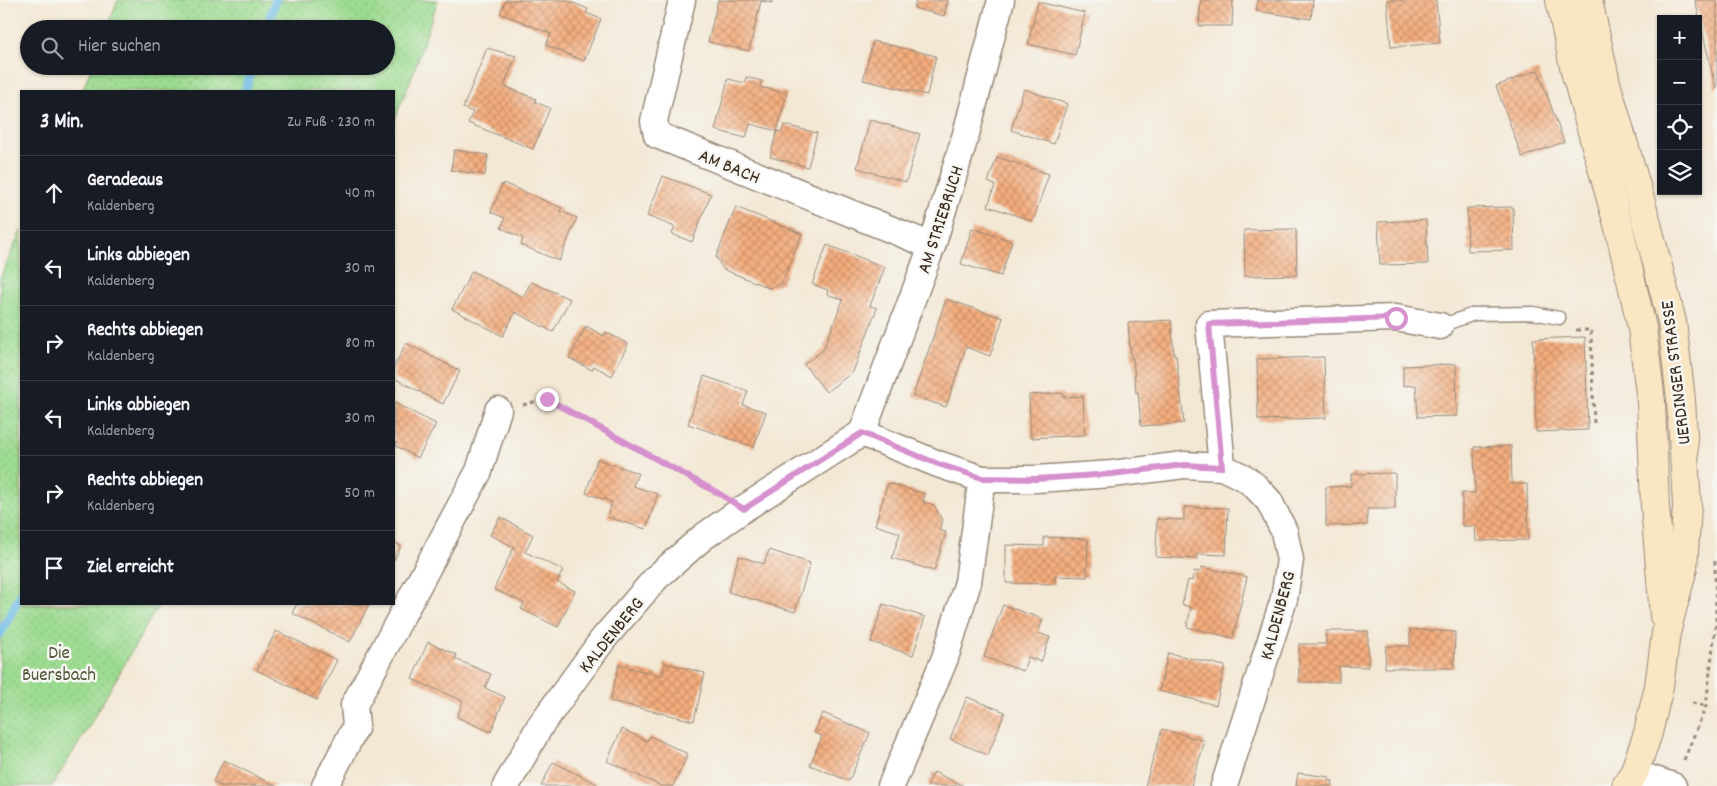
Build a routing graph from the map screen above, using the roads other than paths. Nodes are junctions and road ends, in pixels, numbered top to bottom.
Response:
1 (682, 0) edge
2 (1001, 0) edge
3 (1560, 0) edge
4 (1588, 0) edge
5 (932, 246) junction
6 (1559, 318) road end
7 (1440, 326) joint
8 (498, 410) road end
9 (862, 433) junction
10 (1222, 467) junction
11 (982, 478) junction
12 (1666, 633) junction
13 (1631, 782) edge
14 (324, 786) edge
15 (506, 786) edge
16 (891, 786) edge
17 (1224, 786) edge
18 (1673, 786) edge

1 - 5 street, AM BACH
2 - 5 street, AM STRIEBRUCH
3 - 12 street, UERDINGER STRASSE
4 - 12 street, UERDINGER STRASSE
5 - 9 street, AM STRIEBRUCH
6 - 7 lane
7 - 10 street
8 - 14 street
9 - 11 street, KALDENBERG
9 - 15 street, KALDENBERG
10 - 11 street, KALDENBERG
10 - 17 street, KALDENBERG
11 - 16 street
12 - 13 street, UERDINGER STRASSE
13 - 18 street

